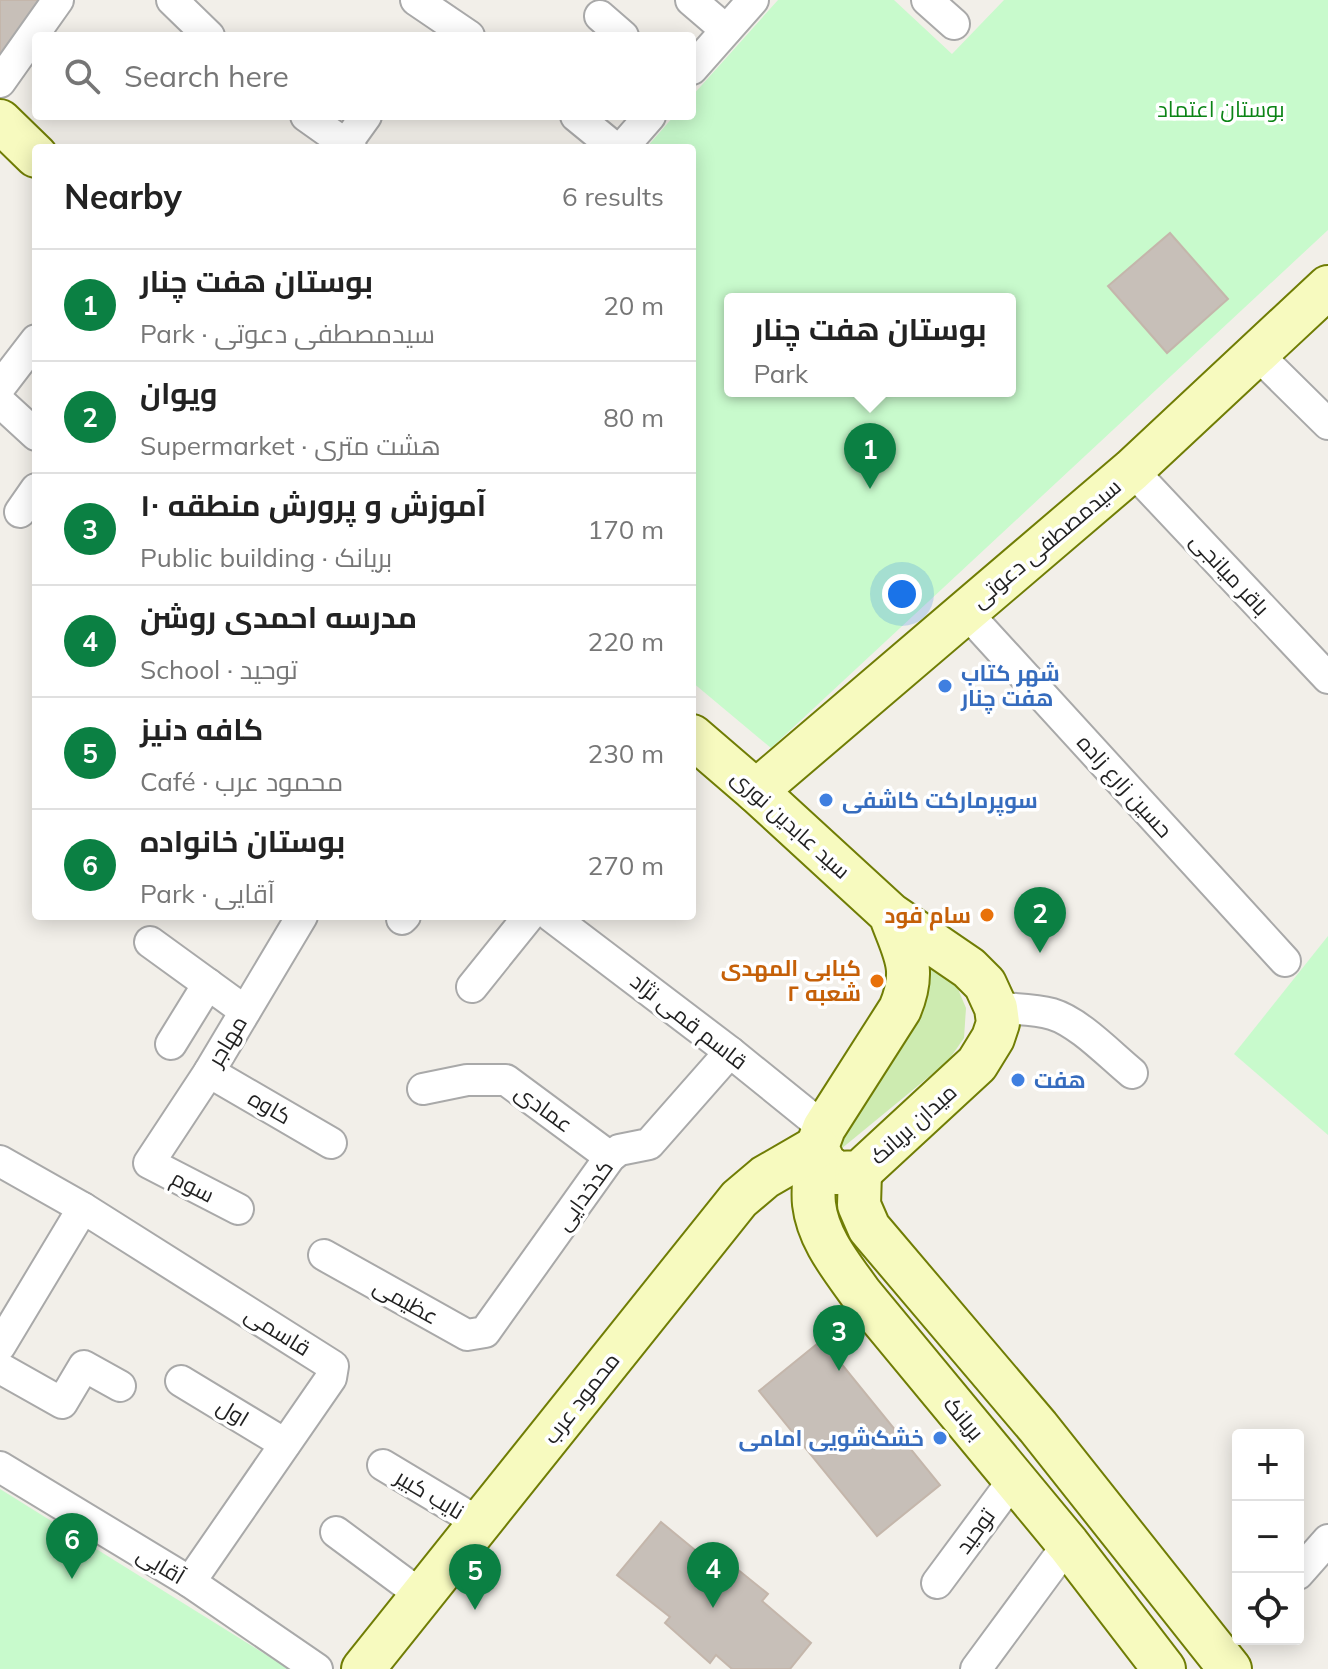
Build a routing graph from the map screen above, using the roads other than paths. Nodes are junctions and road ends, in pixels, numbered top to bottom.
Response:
1 (58, 0) edge
2 (172, 0) edge
3 (691, 0) edge
4 (753, 0) edge
5 (927, 0) edge
6 (431, 13) edge
7 (600, 16) dead end
8 (954, 24) dead end
9 (726, 30) junction
10 (35, 32) edge
11 (205, 32) edge
12 (462, 32) edge
13 (618, 32) edge
14 (32, 37) edge
15 (696, 64) edge
16 (0, 82) edge
17 (311, 120) edge
18 (364, 120) edge
19 (581, 120) edge
20 (646, 120) edge
21 (0, 121) edge
22 (343, 144) edge
23 (349, 144) edge
24 (610, 144) edge
25 (626, 144) edge
26 (32, 152) edge
27 (1328, 287) edge
28 (32, 344) edge
29 (1257, 354) junction
30 (6, 367) edge
31 (0, 402) edge
32 (1328, 424) edge
33 (32, 431) edge
34 (1132, 470) junction
35 (965, 611) junction
36 (1328, 678) edge
37 (696, 739) edge
38 (756, 791) junction
39 (890, 914) junction
40 (300, 920) edge
41 (526, 920) edge
42 (556, 920) edge
43 (150, 942) dead end
44 (1285, 961) dead end
45 (208, 984) junction
46 (472, 987) dead end
47 (996, 1008) junction
48 (245, 1011) junction
49 (171, 1044) dead end
50 (730, 1052) junction
51 (209, 1072) junction
52 (1132, 1073) dead end
53 (423, 1089) dead end
54 (821, 1138) junction
55 (331, 1143) dead end
56 (610, 1157) junction
57 (0, 1161) edge
58 (149, 1163) joint
59 (860, 1172) junction
60 (83, 1208) junction
61 (238, 1209) dead end
62 (324, 1255) dead end
63 (490, 1327) joint
64 (2, 1340) edge
65 (0, 1368) edge
66 (181, 1381) dead end
67 (120, 1386) dead end
68 (285, 1444) junction
69 (383, 1465) dead end
70 (0, 1467) edge
71 (1014, 1479) junction
72 (478, 1522) junction
73 (336, 1532) dead end
74 (1328, 1540) edge
75 (1068, 1544) junction
76 (1299, 1573) edge
77 (190, 1582) junction
78 (937, 1583) dead end
79 (421, 1595) junction
80 (1232, 1656) edge
81 (372, 1666) edge
82 (317, 1669) edge
83 (976, 1669) edge
84 (1164, 1669) edge

1 - 10 street
2 - 11 street
3 - 9 street
4 - 9 street
5 - 8 street
6 - 12 street
7 - 13 street
9 - 15 street
14 - 16 street
17 - 22 street
18 - 23 street
19 - 24 street
20 - 25 street
21 - 26 main road
27 - 29 main road, سیدمصطفی دعوتی
28 - 30 street
29 - 32 street
29 - 34 main road, سیدمصطفی دعوتی
31 - 33 street
34 - 35 main road, سیدمصطفی دعوتی
34 - 36 street, باقر میانجی
35 - 38 main road, سیدمصطفی دعوتی
35 - 44 street, حسین زارع زاده
37 - 38 main road, سید عابدین نوری
38 - 39 main road, سید عابدین نوری
39 - 47 main road
39 - 54 main road
40 - 48 street, مهاجر
41 - 46 street
42 - 50 street, قاسم قمی نژاد
43 - 45 street
45 - 48 street
45 - 49 street
47 - 52 street
47 - 59 main road, میدان بریانک
48 - 51 street, مهاجر
50 - 54 street, قاسم قمی نژاد
50 - 56 street, کدخدایی
51 - 55 street, کاوه
51 - 58 street, مهاجر
53 - 56 street, عمادی
54 - 59 main road, میدان بریانک
54 - 71 main road, بریانک
54 - 72 main road, محمود عرب
56 - 63 street, کدخدایی
57 - 60 street, قاسمی
58 - 61 street, سوم
59 - 80 main road
60 - 64 street
60 - 68 street, قاسمی
62 - 63 street, عظیمی
65 - 67 street
66 - 68 street, اول
68 - 77 street, قاسمی
69 - 72 street, نایب کبیر
70 - 77 street, آقایی
71 - 75 main road, بریانک
71 - 78 street, توحید
72 - 79 main road, محمود عرب
73 - 79 street
74 - 76 street
75 - 83 street
75 - 84 main road, بریانک
77 - 82 street, آقایی
79 - 81 main road, محمود عرب

